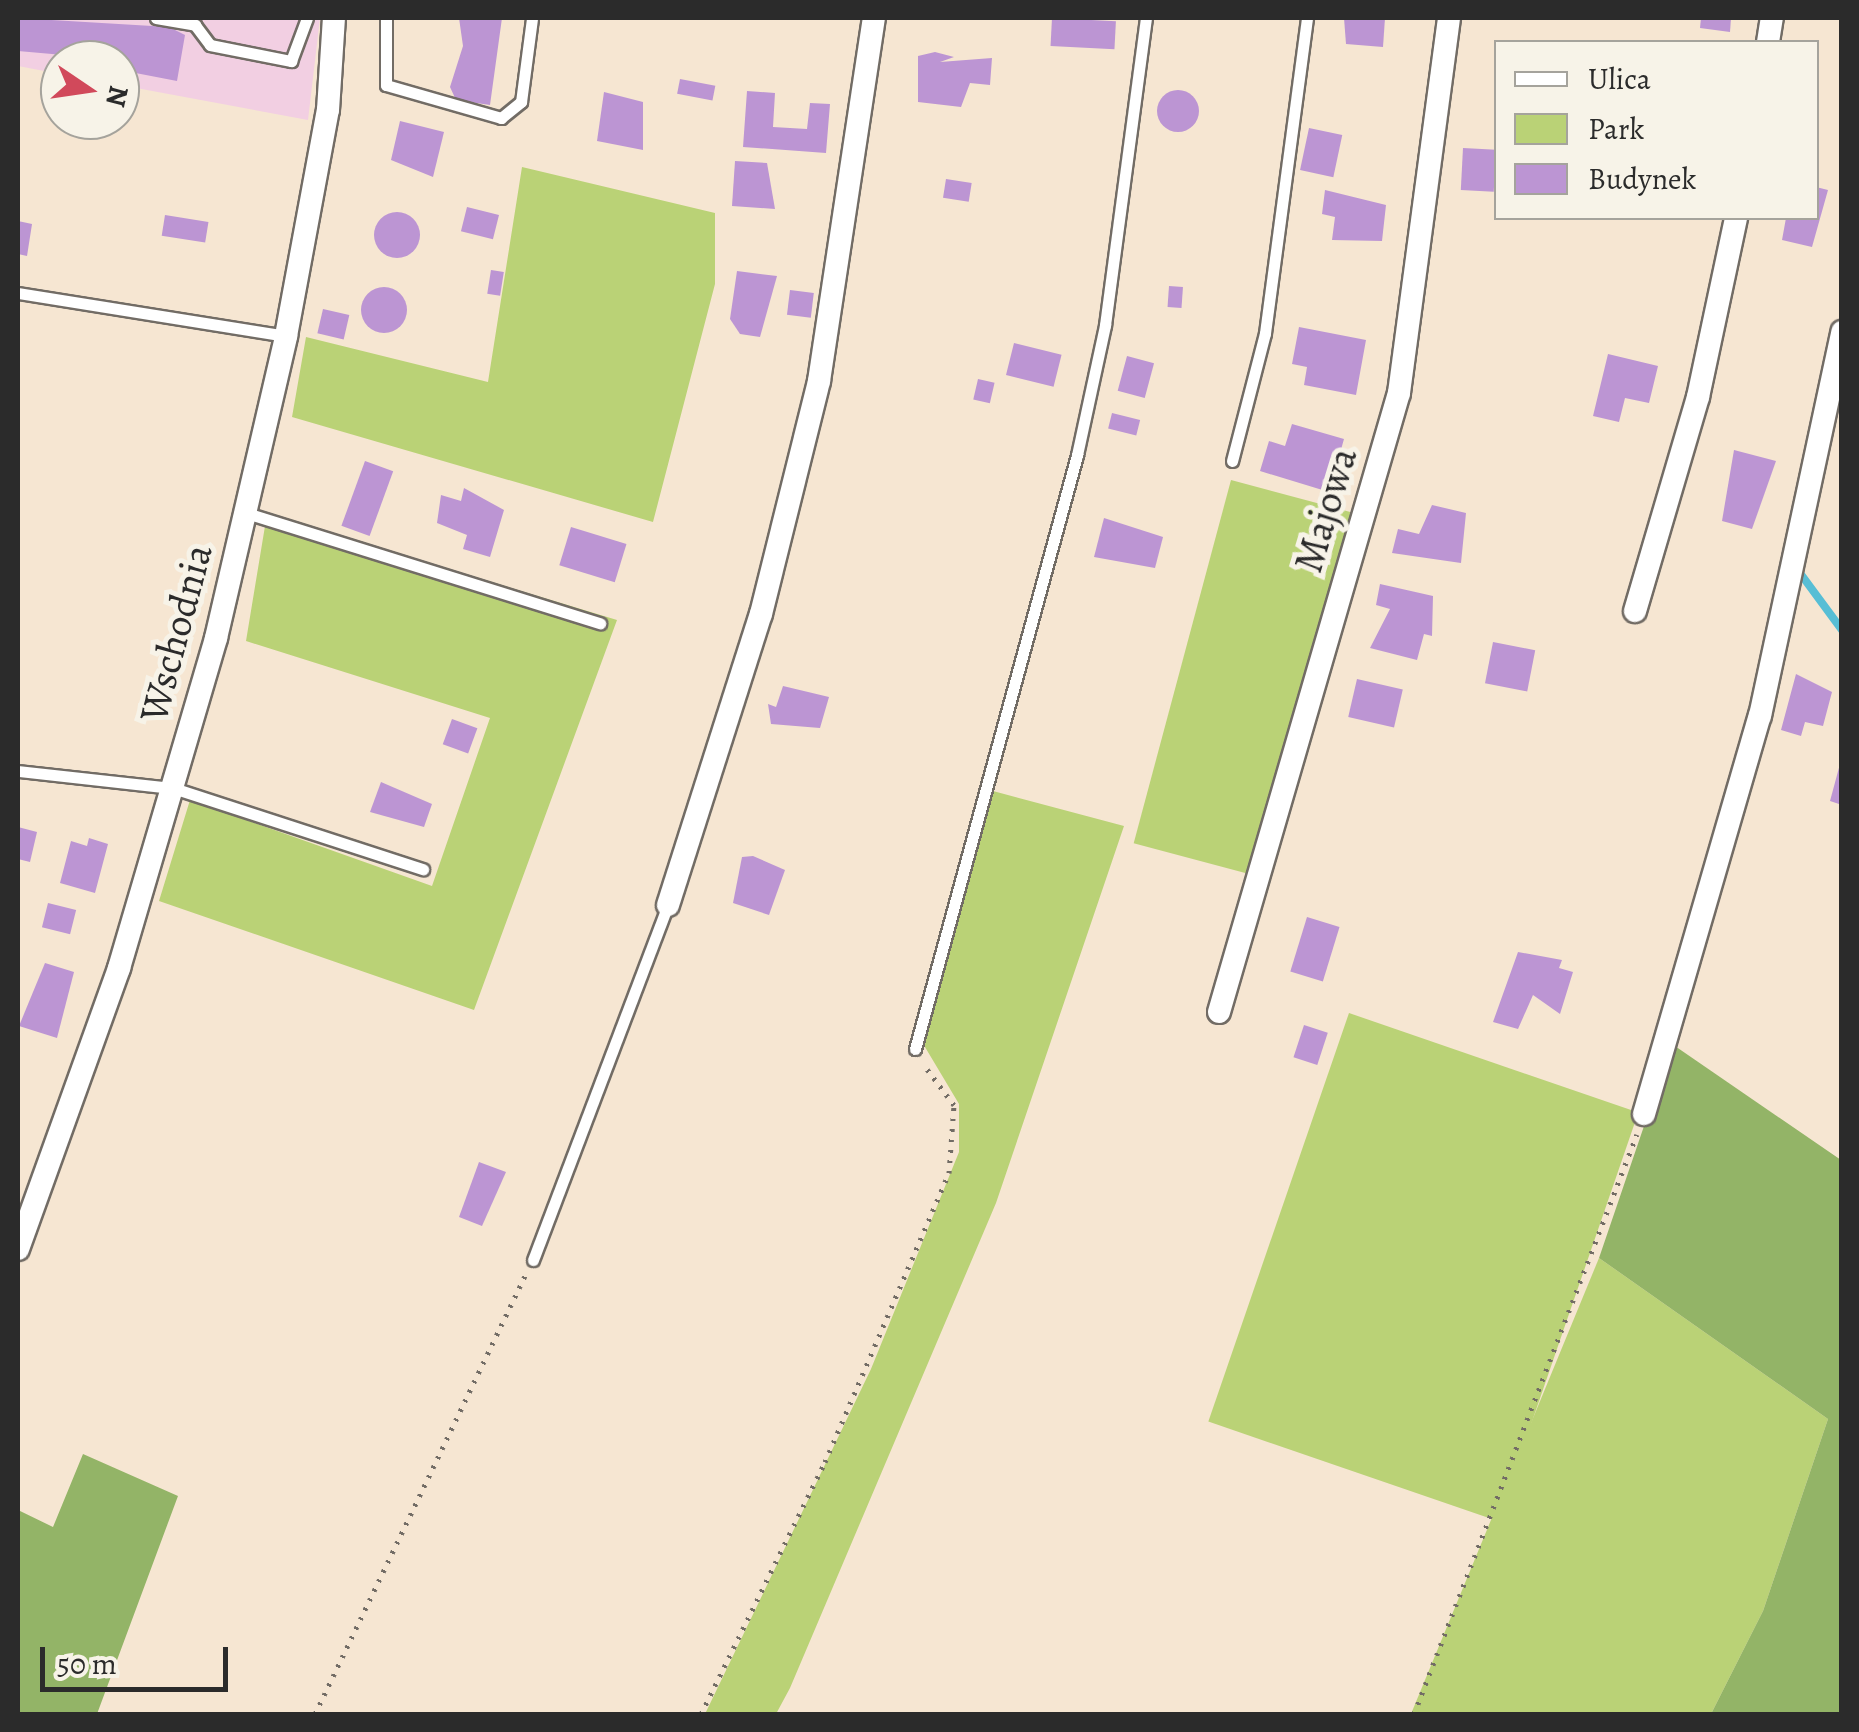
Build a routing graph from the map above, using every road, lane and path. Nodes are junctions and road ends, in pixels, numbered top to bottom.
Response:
1 (156, 18) edge
2 (307, 18) edge
3 (334, 18) edge
4 (386, 18) edge
5 (532, 18) edge
6 (874, 18) edge
7 (1146, 18) edge
8 (1307, 18) edge
9 (1450, 18) edge
10 (1736, 220) edge
11 (18, 292) edge
12 (1842, 332) edge
13 (286, 336) junction
14 (1232, 461) dead end
15 (246, 513) junction
16 (1635, 611) dead end
17 (600, 624) dead end
18 (18, 771) edge
19 (173, 788) junction
20 (423, 869) dead end
21 (668, 905) joint
22 (1219, 1012) dead end
23 (915, 1049) joint
24 (1644, 1114) joint
25 (18, 1249) edge
26 (533, 1260) joint
27 (315, 1714) edge
28 (701, 1714) edge
29 (1414, 1714) edge

1 - 2 lane
3 - 13 street, Wschodnia
4 - 5 lane
6 - 21 street
7 - 23 lane
8 - 14 lane
9 - 22 street, Majowa
10 - 16 street
11 - 13 lane
12 - 24 street
13 - 15 street, Wschodnia
15 - 17 lane
15 - 19 street, Wschodnia
18 - 19 lane
19 - 20 lane
19 - 25 street, Wschodnia
21 - 26 lane
23 - 28 path
24 - 29 path
26 - 27 path

